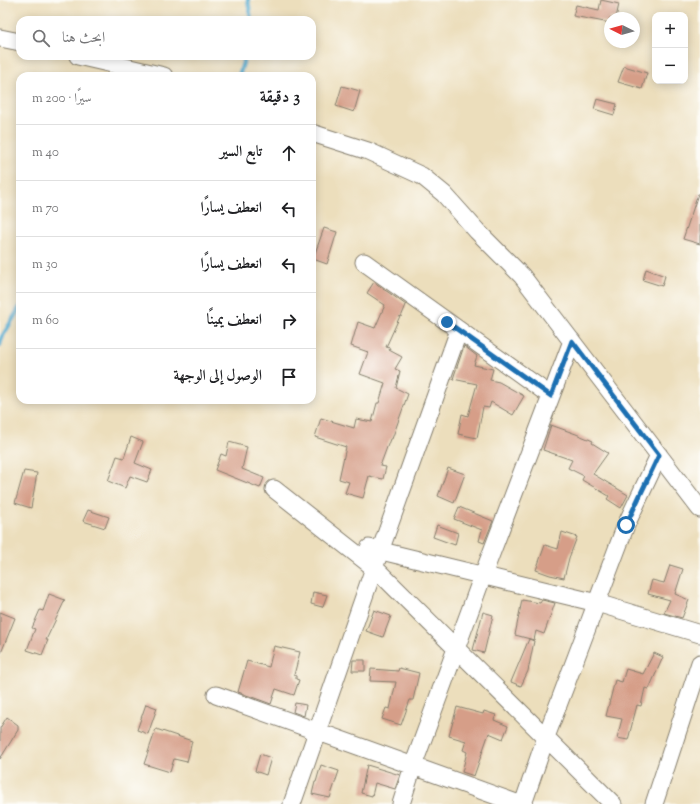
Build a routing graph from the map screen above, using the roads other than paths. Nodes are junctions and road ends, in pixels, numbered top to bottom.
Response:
1 (0, 38) edge
2 (16, 41) edge
3 (95, 60) edge
4 (147, 72) edge
5 (316, 134) edge
6 (364, 262) dead end
7 (459, 330) junction
8 (572, 341) junction
9 (551, 396) junction
10 (659, 455) junction
11 (274, 489) dead end
12 (700, 509) edge
13 (340, 541) junction
14 (380, 551) junction
15 (374, 568) junction
16 (483, 575) junction
17 (597, 603) junction
18 (700, 634) edge
19 (456, 648) junction
20 (700, 663) edge
21 (216, 695) dead end
22 (317, 731) junction
23 (546, 737) junction
24 (414, 766) junction
25 (292, 804) edge
26 (401, 804) edge
27 (519, 804) edge
28 (523, 804) edge
29 (613, 804) edge
30 (654, 804) edge

1 - 2 street
3 - 4 street
5 - 8 street
6 - 7 street
7 - 9 street
7 - 14 street
8 - 9 street
8 - 10 street
9 - 16 street
10 - 12 street
10 - 17 street
11 - 13 street
13 - 14 street
13 - 15 street
14 - 15 street
14 - 16 street
15 - 19 street
15 - 22 street
16 - 17 street
16 - 19 street
17 - 18 street
17 - 23 street
19 - 23 street
19 - 24 street
20 - 30 street
21 - 22 street
22 - 24 street
22 - 25 street
23 - 28 street
23 - 29 street
24 - 26 street
24 - 27 street

